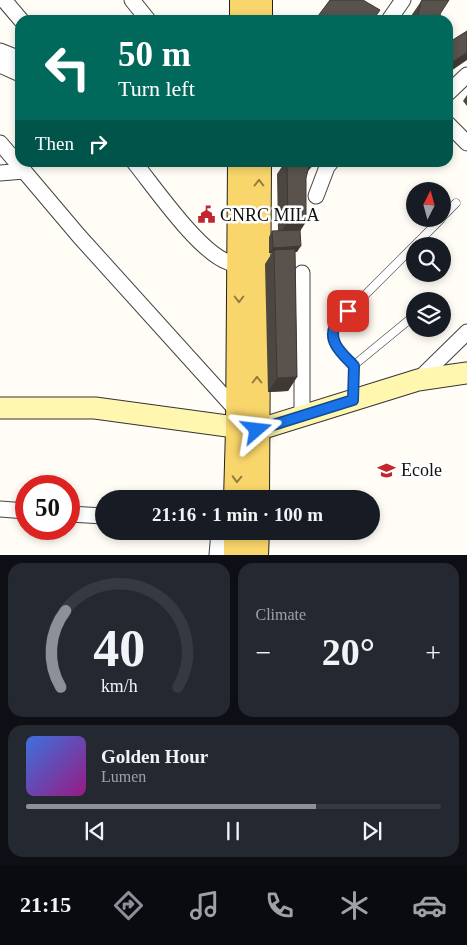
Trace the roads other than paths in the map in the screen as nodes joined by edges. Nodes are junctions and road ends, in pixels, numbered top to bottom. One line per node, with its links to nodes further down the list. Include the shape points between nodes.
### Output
1 (4, 0): 6 (street)
2 (132, 0): 7 (street)
3 (242, 0): 8 (main road)
4 (260, 0): 9 (main road)
5 (403, 0): 10 (street)
6 (17, 15)
7 (144, 15)
8 (242, 15)
9 (260, 15)
10 (392, 15)
11 (0, 51): 12 (street)
12 (15, 57)
13 (0, 65): 14 (street)
14 (15, 72)
15 (467, 75): 16 (street)
16 (453, 88)
17 (453, 129): 19 (street)
18 (0, 143): 20 (street)
19 (467, 143)
20 (15, 160)
21 (21, 167): 26 (street)
22 (138, 167): 32 (street, via 191,233 215,255)
23 (240, 167): 32 (main road)
24 (259, 167): 42 (main road, one-way to 24)
25 (327, 167): 28 (street)
26 (24, 171): 27 (street); 42 (street)
27 (0, 172)
28 (316, 196)
29 (456, 203): 30 (lane)
30 (451, 208)
31 (432, 228): 36 (lane, via 335,324 334,344)
32 (239, 265): 42 (main road, one-way to 42)
33 (302, 273): 41 (street)
34 (406, 323): 36 (lane)
35 (467, 332): 38 (street)
36 (354, 366): 39 (lane)
37 (467, 373): 38 (main road)
38 (418, 380): 39 (main road)
39 (353, 400): 41 (main road)
40 (0, 408): 42 (main road, via 95,408)
41 (302, 416): 42 (main road)
42 (245, 424): 43 (main road, one-way to 43); 44 (main road)
43 (237, 490)
44 (256, 490)
45 (0, 510): 46 (street)
46 (15, 511)
47 (80, 515): 48 (street)
48 (95, 515)
49 (218, 540): 52 (street)
50 (236, 540): 53 (main road)
51 (256, 540): 54 (main road)
52 (217, 555)
53 (236, 555)
54 (256, 555)

